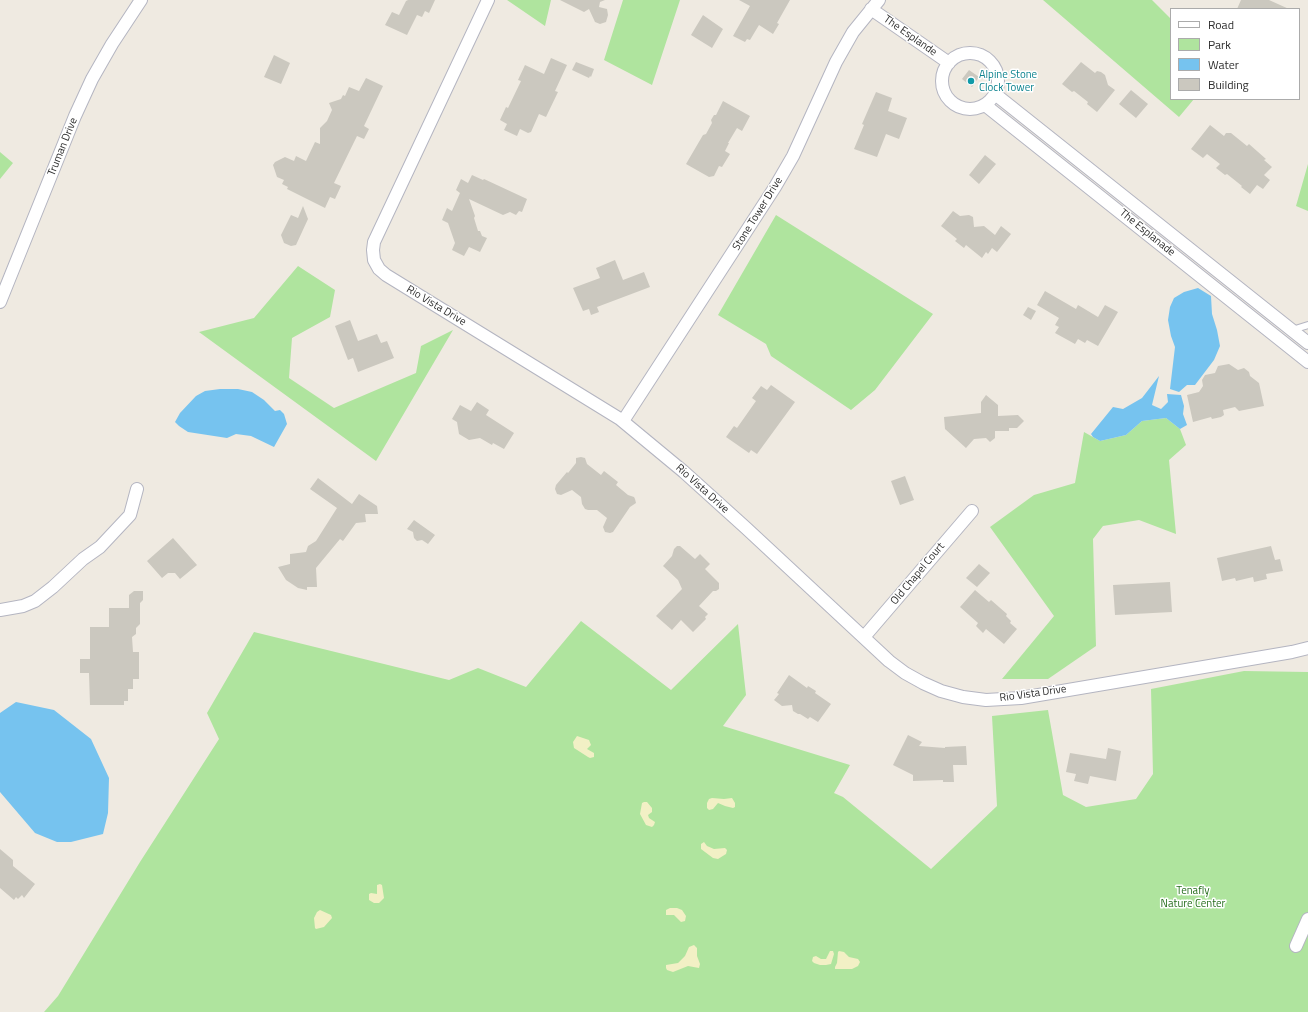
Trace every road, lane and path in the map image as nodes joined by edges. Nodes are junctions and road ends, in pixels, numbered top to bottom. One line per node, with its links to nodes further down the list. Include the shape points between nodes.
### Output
1 (141, 0): 9 (street, Truman Drive, via 92,79)
2 (488, 0): 14 (street, Rio Vista Drive, via 377,233 372,250 374,260 386,275)
3 (875, 5): 4 (street, The Esplande); 14 (street, Stone Tower Drive, via 854,32 836,62 793,156 775,188)
4 (949, 63): 5 (street, The Esplande, via 964,54 982,56 995,68 998,76); 6 (street, The Esplande, via 942,80 946,96 952,103 968,109)
5 (996, 94): 6 (street); 7 (street, The Esplanade)
6 (985, 105): 8 (street, The Esplanade)
7 (1155, 221): 8 (lane); 11 (street, The Esplanade)
8 (1145, 232): 13 (street, The Esplanade)
9 (0, 302)
10 (1308, 325): 11 (lane)
11 (1292, 330): 12 (street, The Esplanade)
12 (1308, 343)
13 (1308, 362)
14 (624, 421): 18 (street, Rio Vista Drive, via 746,528)
15 (137, 489): 17 (street, via 130,515 100,547 83,558 50,590 35,600 23,606)
16 (972, 511): 18 (street, Old Chapel Court)
17 (0, 610)
18 (864, 638): 19 (street, Rio Vista Drive, via 889,661 923,683 963,697 986,700 1021,698)
19 (1308, 648)
20 (1308, 919): 21 (street)
21 (1296, 946)

